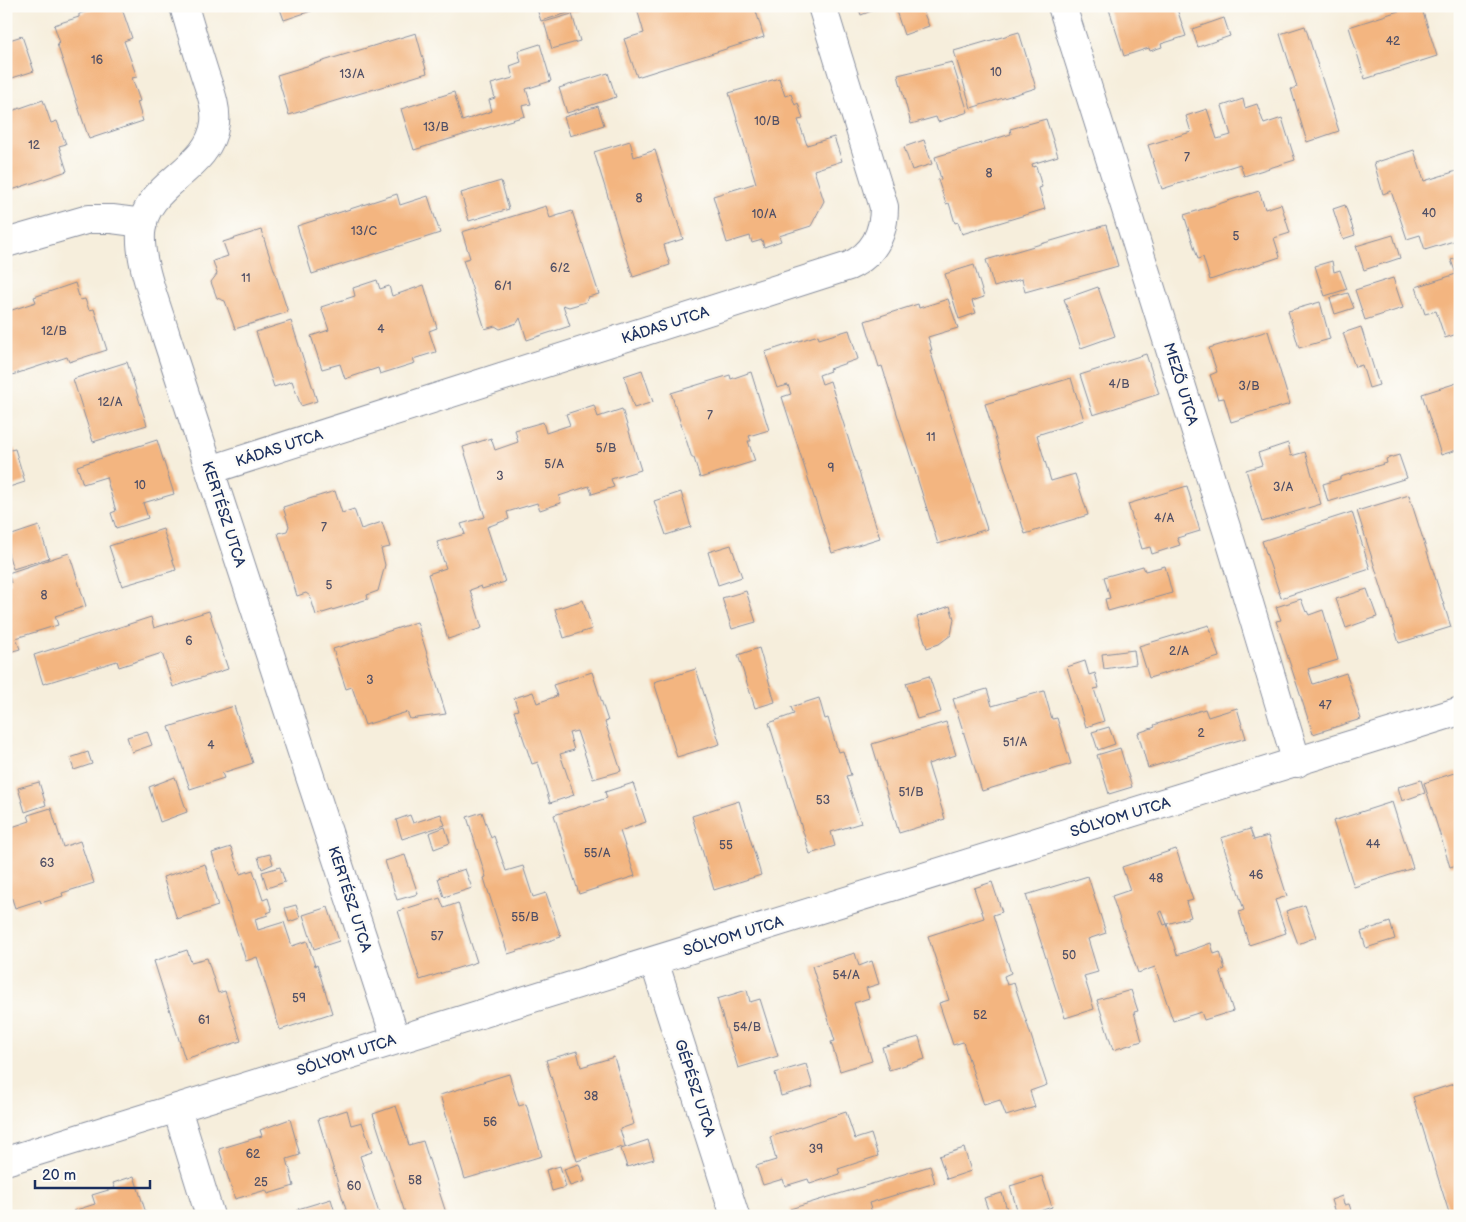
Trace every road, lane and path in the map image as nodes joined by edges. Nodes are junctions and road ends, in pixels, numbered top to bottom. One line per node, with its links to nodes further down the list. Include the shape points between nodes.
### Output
1 (184, 6): 4 (street, KERTÉSZ UTCA, via 214,105 215,122 206,149 159,193 150,204)
2 (822, 6): 6 (street, KÁDAS UTCA, via 884,207 881,233 864,258 844,268)
3 (1062, 6): 8 (street, MEZŐ UTCA, via 1231,543)
4 (143, 222): 5 (street, via 90,219); 6 (street, KERTÉSZ UTCA, via 142,250 150,283)
5 (6, 243)
6 (210, 470): 10 (street, KERTÉSZ UTCA)
7 (1460, 711): 8 (street, SÓLYOM UTCA)
8 (1296, 762): 9 (street, SÓLYOM UTCA)
9 (654, 961): 10 (street, SÓLYOM UTCA); 14 (street, GÉPÉSZ UTCA)
10 (396, 1040): 11 (street, SÓLYOM UTCA)
11 (177, 1109): 12 (street, SÓLYOM UTCA); 13 (street)
12 (6, 1161)
13 (210, 1216)
14 (735, 1216)

